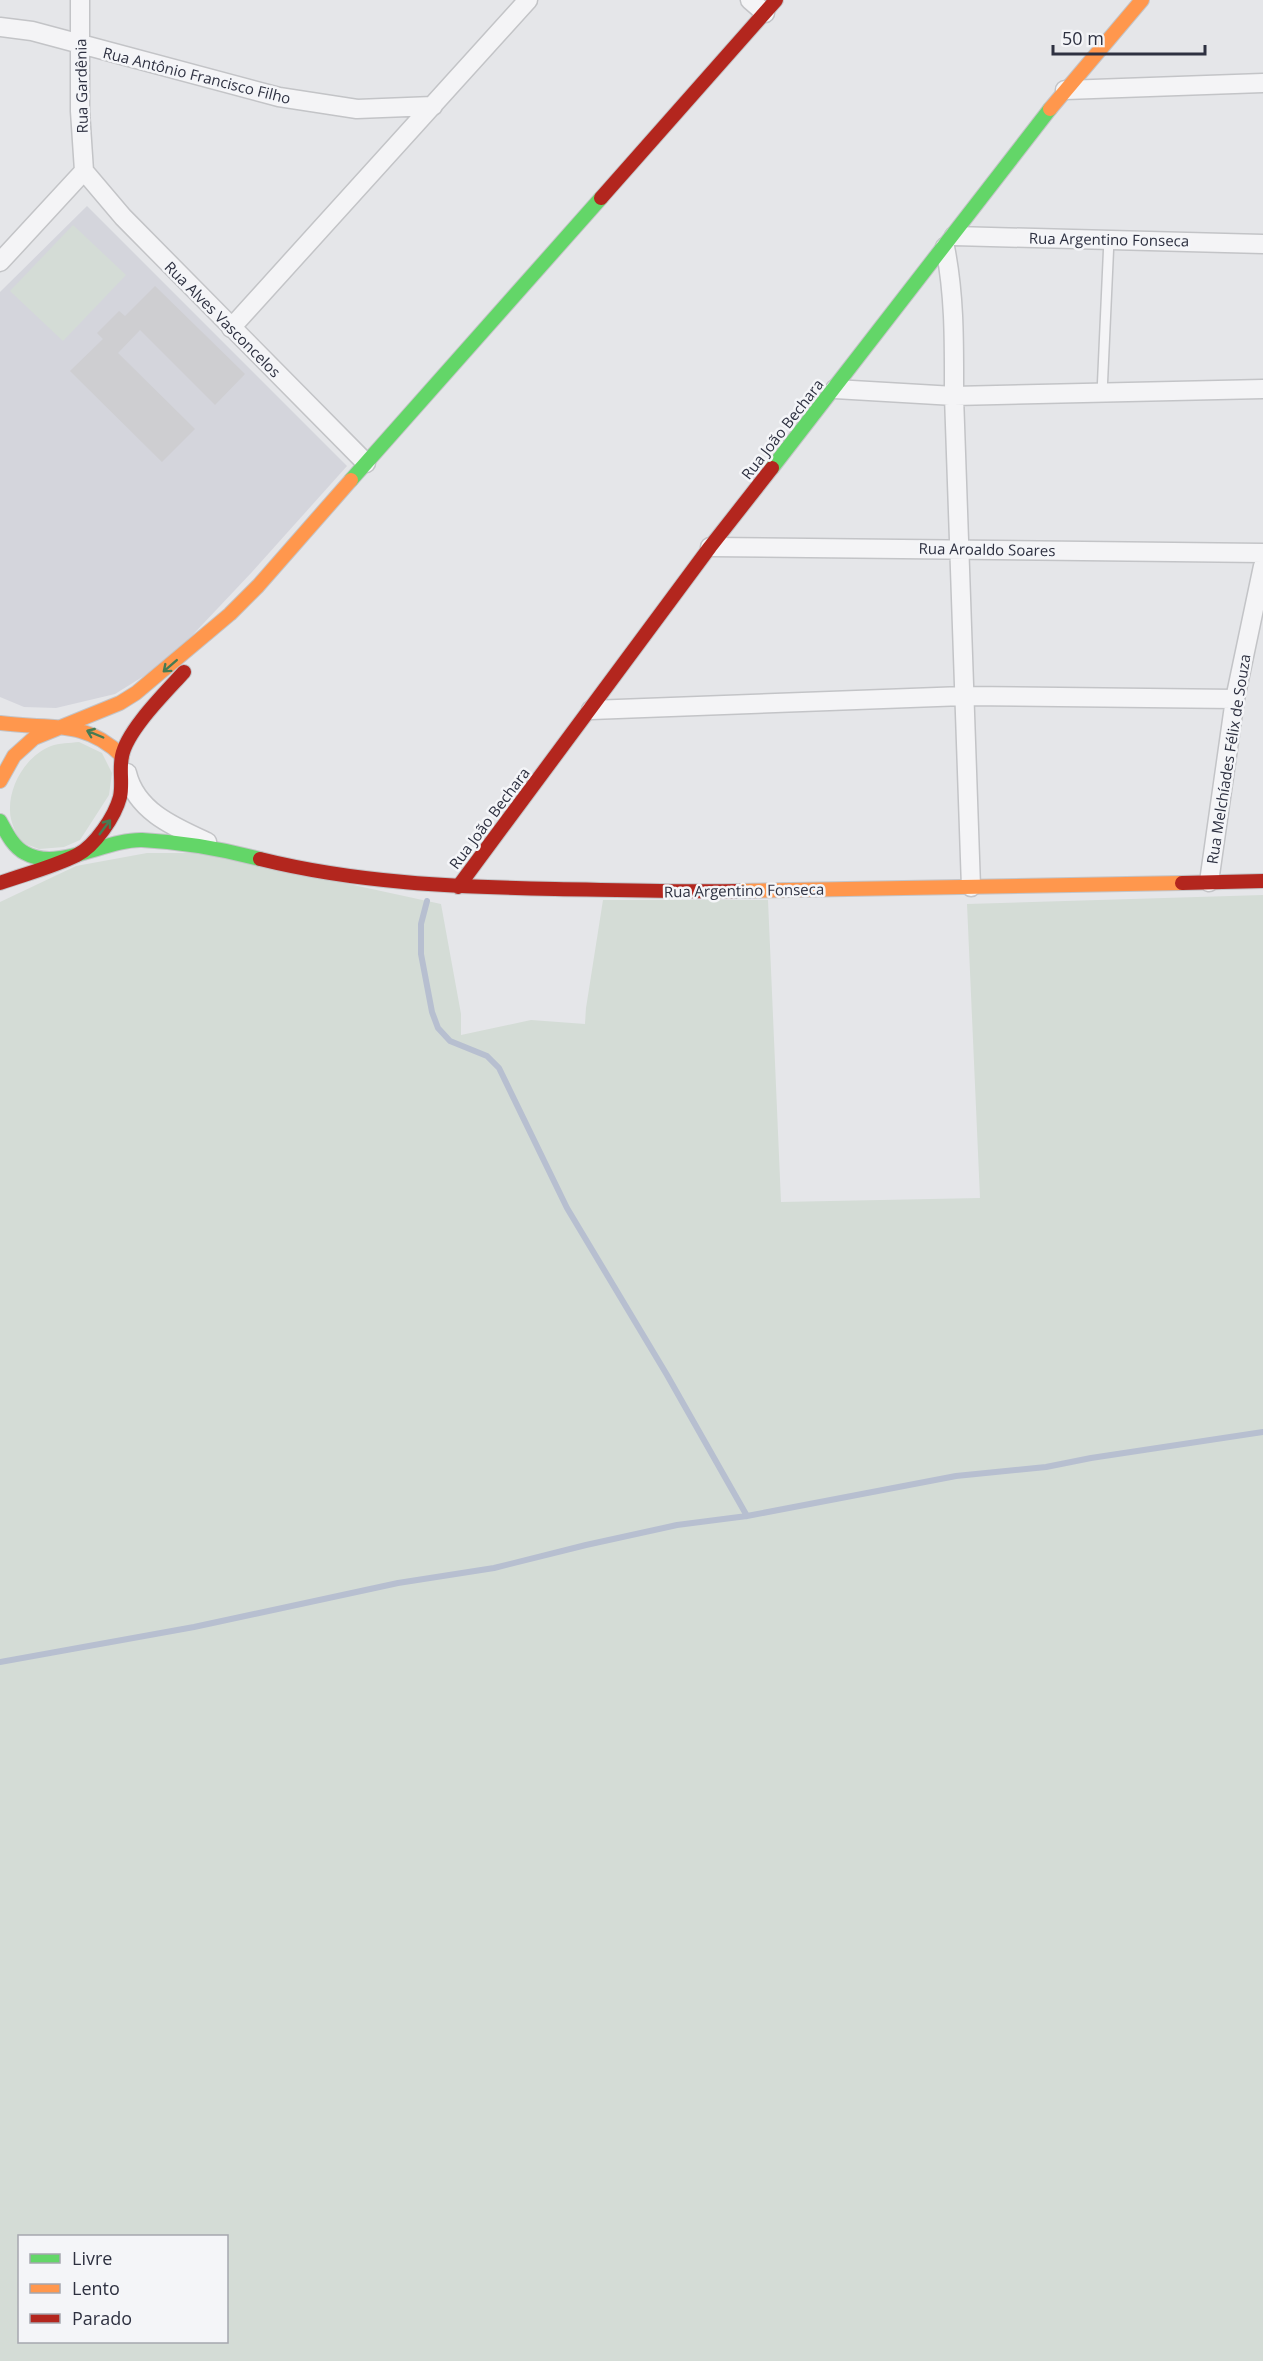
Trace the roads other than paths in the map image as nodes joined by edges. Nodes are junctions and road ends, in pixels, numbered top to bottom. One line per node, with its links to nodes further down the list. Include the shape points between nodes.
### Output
1 (80, 0): 7 (street, Rua Gardênia)
2 (528, 0): 10 (street)
3 (750, 0): 5 (street)
4 (1142, 0): 9 (street, Rua João Bechara)
5 (770, 6): 21 (street)
6 (0, 27): 7 (street, Rua Antônio Francisco Filho)
7 (79, 44): 10 (street, Rua Antônio Francisco Filho, via 288,99 357,109); 11 (street, Rua Gardênia)
8 (1263, 83): 9 (street)
9 (1065, 90): 13 (street, Rua João Bechara)
10 (433, 106): 16 (street)
11 (84, 171): 15 (street); 16 (street, Rua Alves Vasconcelos)
12 (1109, 239): 13 (street, Rua Argentino Fonseca); 14 (street, Rua Argentino Fonseca); 19 (lane)
13 (950, 241): 17 (street, Rua João Bechara); 20 (street)
14 (1263, 244)
15 (0, 262)
16 (231, 328): 21 (street, Rua Alves Vasconcelos)
17 (835, 388): 20 (street); 22 (street, Rua João Bechara)
18 (1263, 389): 19 (street)
19 (1102, 394): 20 (street)
20 (954, 396): 23 (street)
21 (366, 463): 26 (street)
22 (710, 547): 23 (street, Rua Aroaldo Soares); 29 (street, Rua João Bechara)
23 (960, 549): 24 (street, Rua Aroaldo Soares); 27 (street)
24 (1263, 553)
25 (1263, 566): 28 (street, Rua Melchíades Félix de Souza)
26 (230, 614): 31 (street, one-way to 31, via 136,693); 32 (street, via 196,660 142,720)
27 (964, 696): 28 (street); 29 (street); 41 (street)
28 (1235, 699): 38 (street, Rua Melchíades Félix de Souza)
29 (591, 710): 40 (street, Rua João Bechara)
30 (0, 723): 31 (street)
31 (60, 727): 32 (street, one-way to 31, via 95,733); 33 (street, via 24,744)
32 (122, 756): 35 (street, via 135,793 147,807 177,829); 36 (street, one-way to 32, via 114,814 122,787)
33 (0, 781)
34 (0, 821): 36 (street, via 10,839 33,858)
35 (228, 851): 36 (street, Rua Argentino Fonseca, via 140,840); 40 (street, Rua Argentino Fonseca, via 348,877)
36 (79, 854): 39 (street)
37 (1263, 881): 38 (street, Rua Argentino Fonseca)
38 (1209, 882): 41 (street, Rua Argentino Fonseca)
39 (0, 883)
40 (458, 887): 41 (street, Rua Argentino Fonseca, via 692,892)
41 (971, 887)

